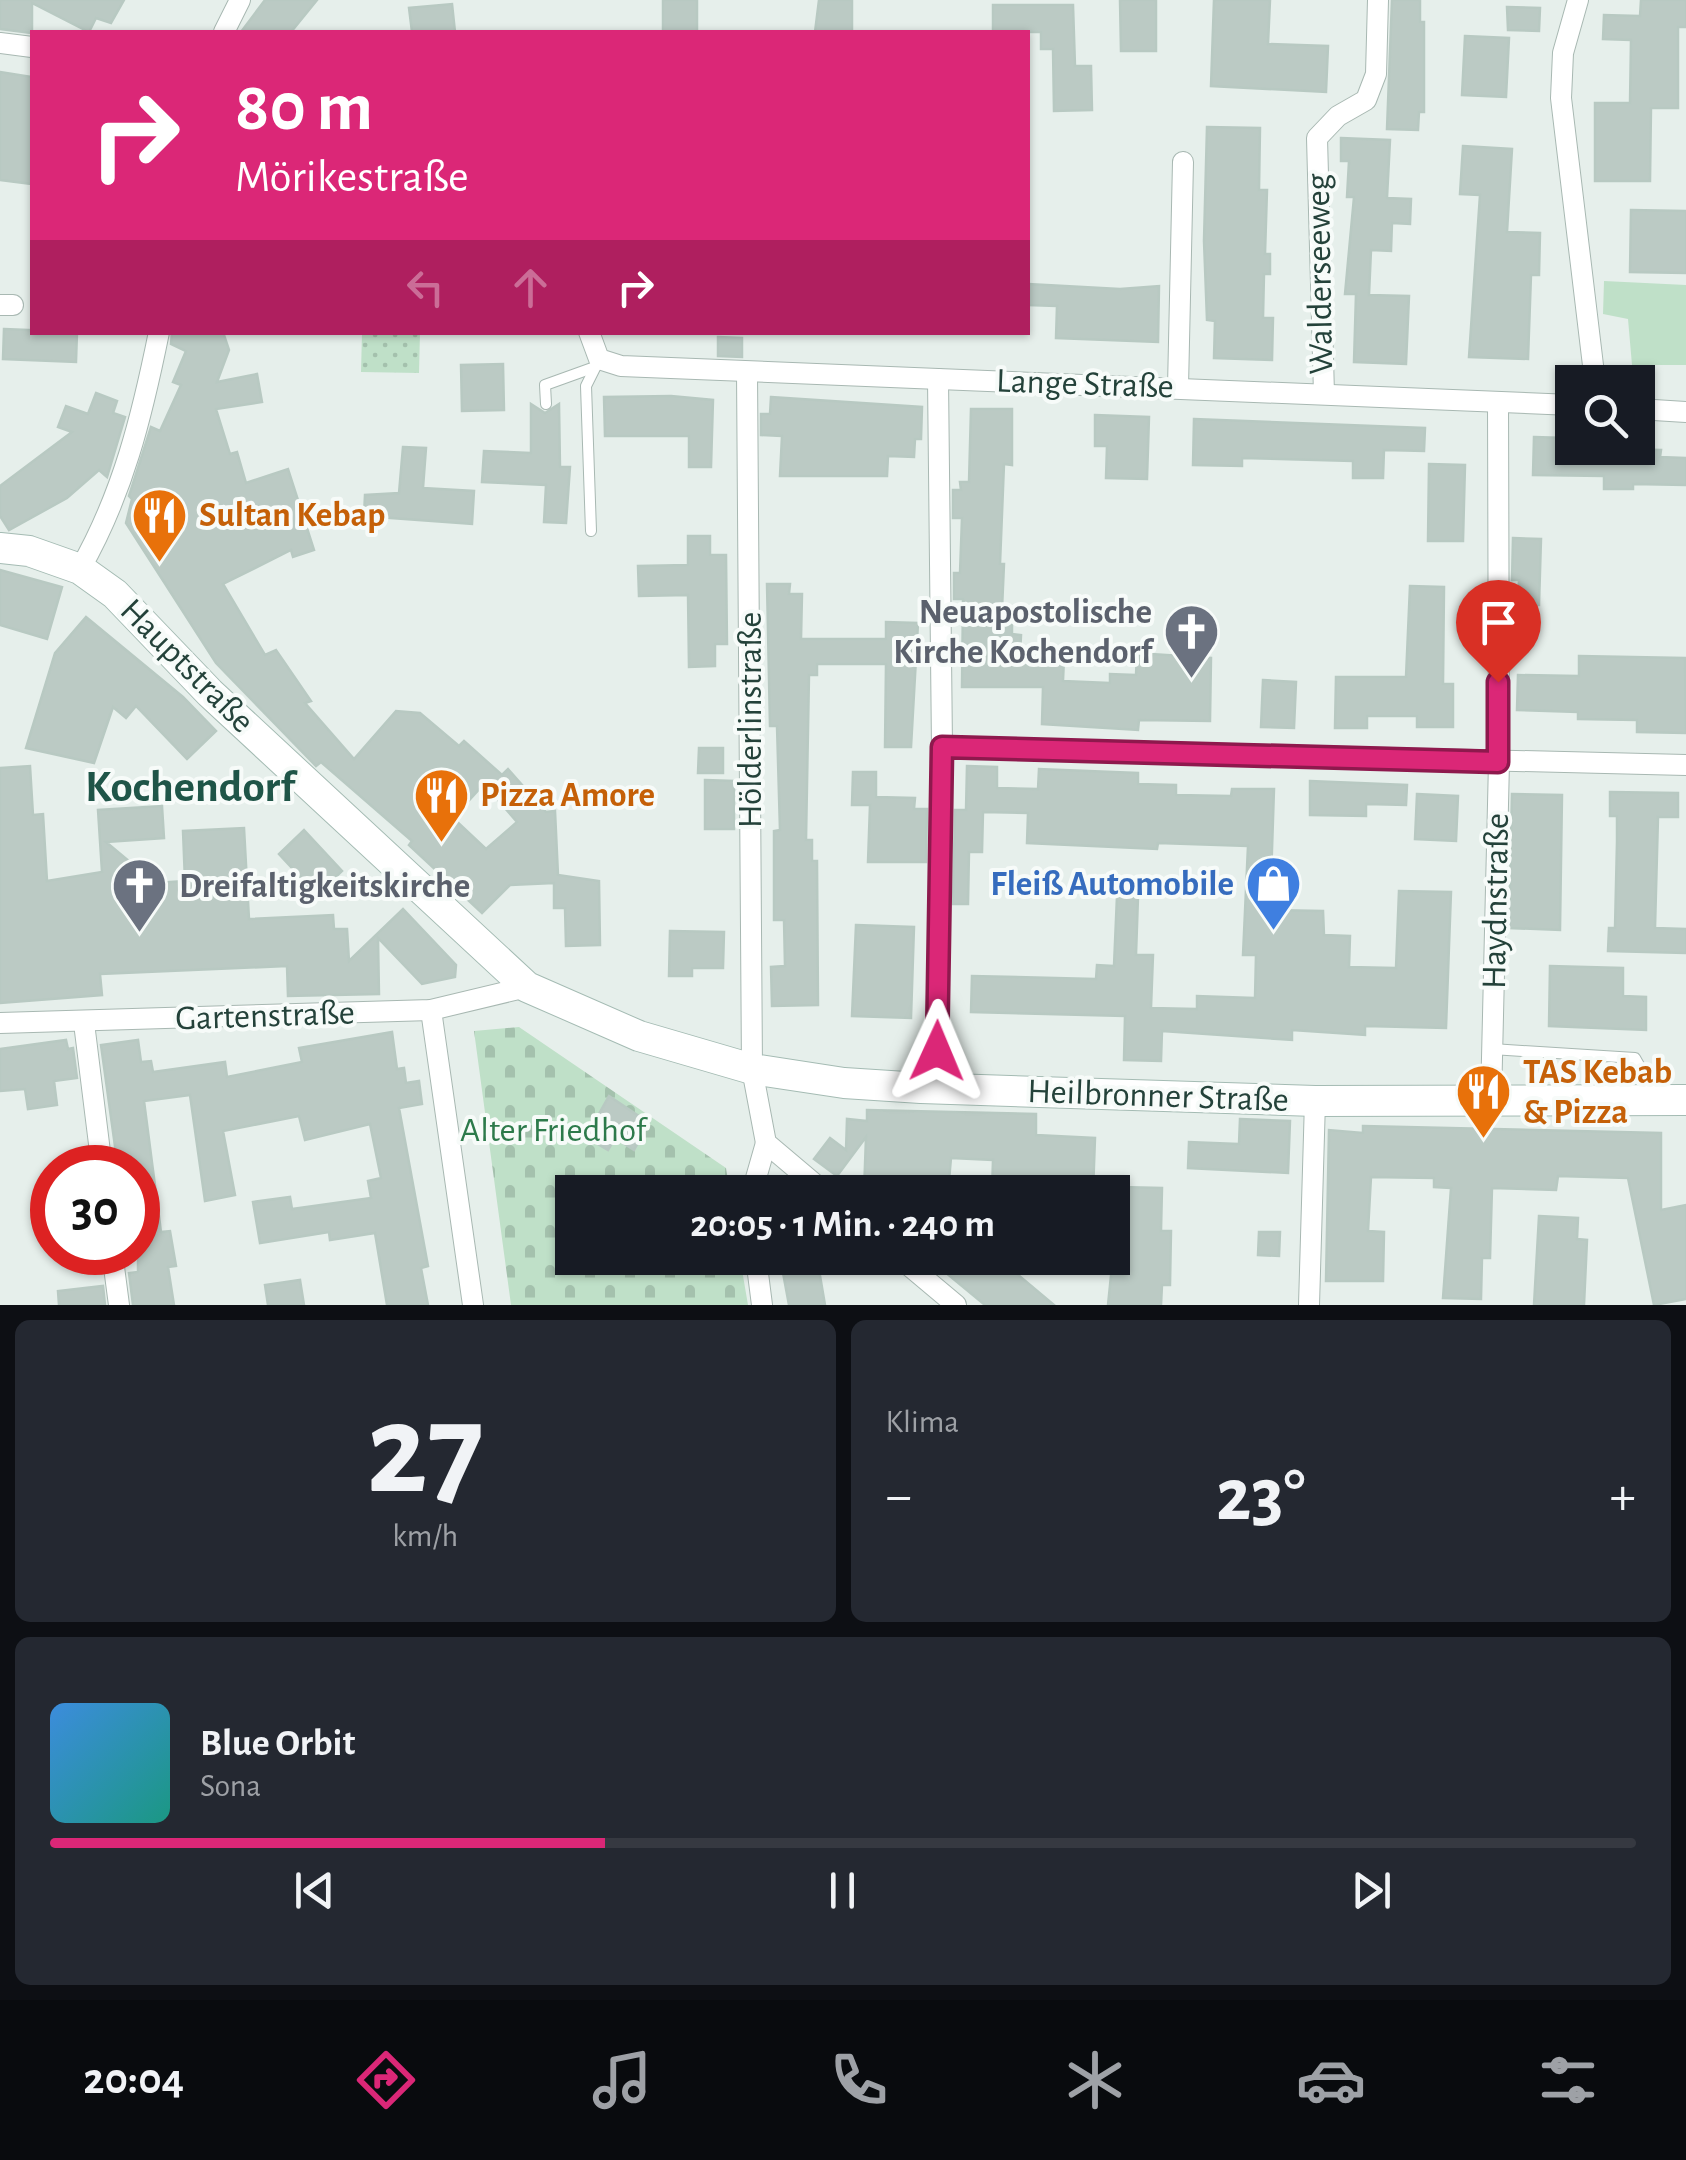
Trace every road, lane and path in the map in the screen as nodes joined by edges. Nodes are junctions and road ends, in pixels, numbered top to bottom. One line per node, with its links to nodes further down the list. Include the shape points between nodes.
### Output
1 (240, 0): 4 (street)
2 (1378, 0): 15 (street, Walderseeweg, via 1376,74 1366,100 1317,138)
3 (1578, 0): 11 (street, via 1563,53 1561,98)
4 (225, 30)
5 (0, 43): 6 (street)
6 (30, 48)
7 (1183, 162): 14 (street)
8 (159, 335): 23 (street, via 109,520)
9 (590, 335): 10 (street)
10 (597, 363): 12 (street, Lange Straße); 17 (lane, via 545,385); 21 (lane, via 586,386)
11 (1594, 365)
12 (747, 372): 13 (street, Lange Straße); 32 (street, Hölderlinstraße)
13 (938, 379): 14 (street, Lange Straße); 24 (street)
14 (1178, 387): 15 (street, Lange Straße)
15 (1324, 394): 16 (street, Lange Straße)
16 (1498, 402): 18 (street, Lange Straße); 25 (street, Haydnstraße)
17 (546, 404)
18 (1555, 405)
19 (1655, 410): 20 (street)
20 (1686, 412)
21 (591, 531)
22 (0, 548): 23 (main road, Hauptstraße)
23 (80, 569): 27 (main road, Hauptstraße, via 115,594 210,693)
24 (942, 747): 25 (street); 33 (street)
25 (1498, 762): 26 (street); 31 (street, Haydnstraße)
26 (1686, 765)
27 (527, 987): 28 (street, Gartenstraße); 32 (main road, Heilbronner Straße, via 638,1036)
28 (431, 1010): 30 (street, Gartenstraße); 45 (street)
29 (0, 1022): 30 (street, Gartenstraße)
30 (84, 1023): 38 (street)
31 (1492, 1049): 34 (street, Haydnstraße); 35 (lane, via 1635,1058)
32 (752, 1068): 33 (main road, Heilbronner Straße); 37 (street, Hölderlinstraße)
33 (936, 1089): 36 (main road, Heilbronner Straße)
34 (1491, 1100): 35 (main road, Heilbronner Straße); 36 (main road, Heilbronner Straße)
35 (1672, 1100)
36 (1315, 1101): 48 (street)
37 (766, 1143): 39 (street); 40 (street)
38 (99, 1145)
39 (757, 1175)
40 (804, 1175)
41 (115, 1275): 44 (street)
42 (758, 1275): 46 (street)
43 (920, 1275): 47 (street)
44 (119, 1305)
45 (473, 1305)
46 (762, 1305)
47 (956, 1305)
48 (1309, 1305)

